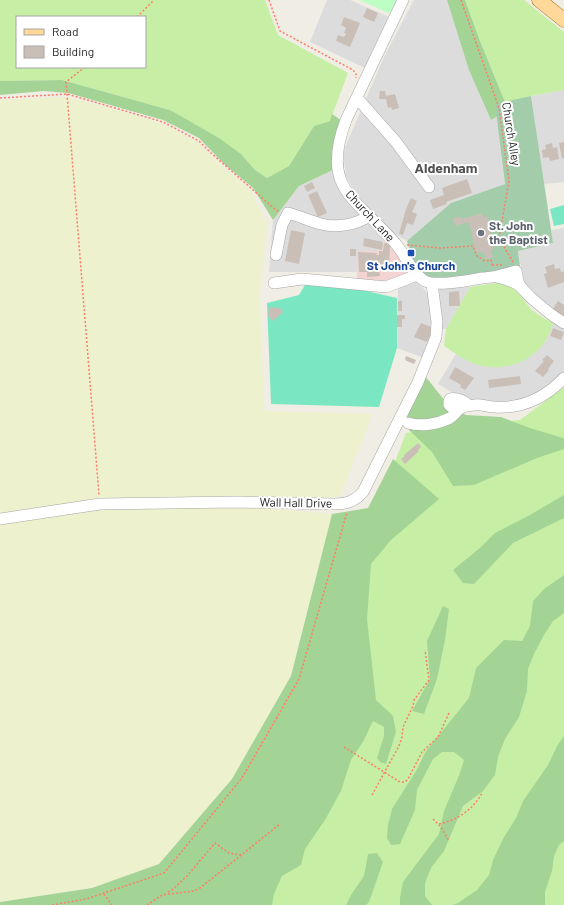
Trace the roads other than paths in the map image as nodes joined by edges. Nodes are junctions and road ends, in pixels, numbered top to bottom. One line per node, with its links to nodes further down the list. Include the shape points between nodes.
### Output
1 (403, 0): 4 (street, Church Lane)
2 (539, 0): 3 (main road)
3 (564, 20)
4 (357, 98): 5 (street, via 396,142); 6 (street, Church Lane, via 340,135 336,160 345,190)
5 (429, 187)
6 (369, 216): 7 (street, via 360,222 330,225 288,213 282,225); 8 (street, Church Lane, via 400,248)
7 (276, 256)
8 (417, 275): 10 (street, via 386,287 302,278); 11 (street, Church Lane)
9 (495, 276): 11 (street); 12 (street); 12 (street, via 516,271)
10 (274, 284)
11 (432, 284): 16 (street, Wall Hall Drive, via 436,338 418,382 363,492 356,499 334,504 100,504)
12 (519, 285): 13 (street, via 533,300)
13 (564, 323)
14 (564, 378): 15 (street, via 556,387 536,400 520,405 495,407 477,404 428,425 416,426)
15 (408, 423)
16 (0, 519)

